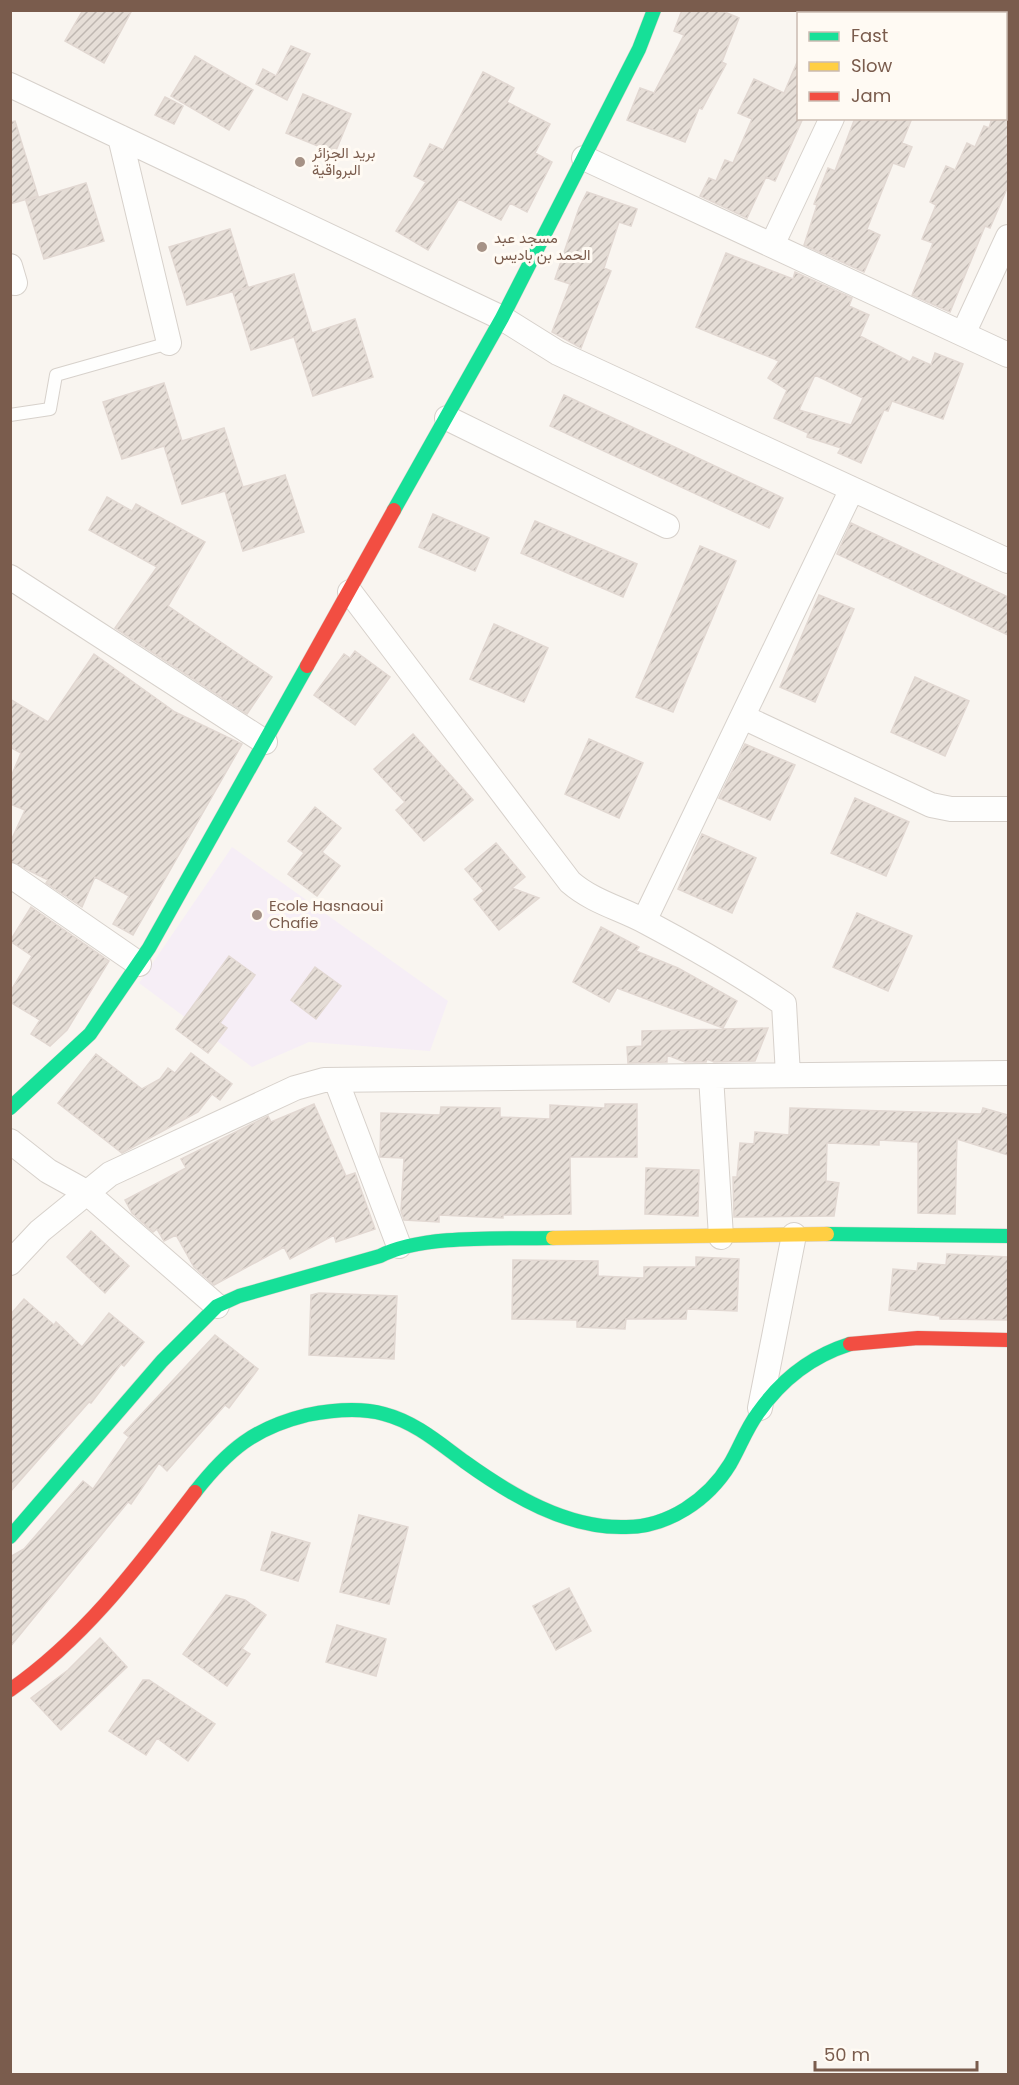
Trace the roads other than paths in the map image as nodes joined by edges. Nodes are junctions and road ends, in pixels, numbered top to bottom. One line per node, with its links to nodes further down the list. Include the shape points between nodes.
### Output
1 (654, 10): 5 (street, via 639,49)
2 (10, 85): 4 (street)
3 (831, 120): 7 (street)
4 (120, 137): 8 (street); 10 (street)
5 (584, 158): 7 (street); 8 (street)
6 (1008, 237): 9 (street)
7 (772, 245): 9 (street)
8 (502, 318): 13 (street); 14 (street, via 558,353)
9 (963, 334): 11 (street)
10 (169, 343): 12 (lane, via 56,375 50,409)
11 (1008, 355)
12 (10, 415)
13 (447, 418): 15 (street); 18 (street)
14 (852, 489): 16 (street); 19 (street)
15 (667, 526)
16 (1008, 561)
17 (10, 577): 20 (street)
18 (350, 592): 20 (street); 23 (street, via 570,882 586,896)
19 (742, 717): 21 (street, via 931,805); 23 (street)
20 (265, 742): 24 (street)
21 (1008, 809)
22 (10, 875): 24 (street)
23 (644, 921): 26 (street, via 784,1004)
24 (139, 964): 29 (street, via 90,1034)
25 (1008, 1073): 26 (street)
26 (788, 1075): 27 (street)
27 (711, 1076): 28 (street); 34 (street)
28 (336, 1080): 31 (street, via 295,1088 110,1174); 35 (street)
29 (10, 1107)
30 (10, 1141): 31 (street, via 48,1171)
31 (86, 1192): 36 (street); 37 (street)
32 (794, 1235): 33 (street); 34 (street); 39 (street)
33 (1008, 1236)
34 (721, 1237): 35 (street, via 481,1239)
35 (399, 1246): 37 (street, via 380,1256)
36 (10, 1263)
37 (217, 1305): 40 (street, via 162,1361)
38 (1008, 1340): 39 (street, via 889,1338 833,1349 800,1369)
39 (760, 1408): 41 (street, via 726,1471 693,1506 651,1524 614,1528 575,1521 526,1500 472,1468 415,1426 379,1413 336,1411 283,1421 247,1438 207,1477 125,1584 80,1635)
40 (10, 1537)
41 (10, 1690)

